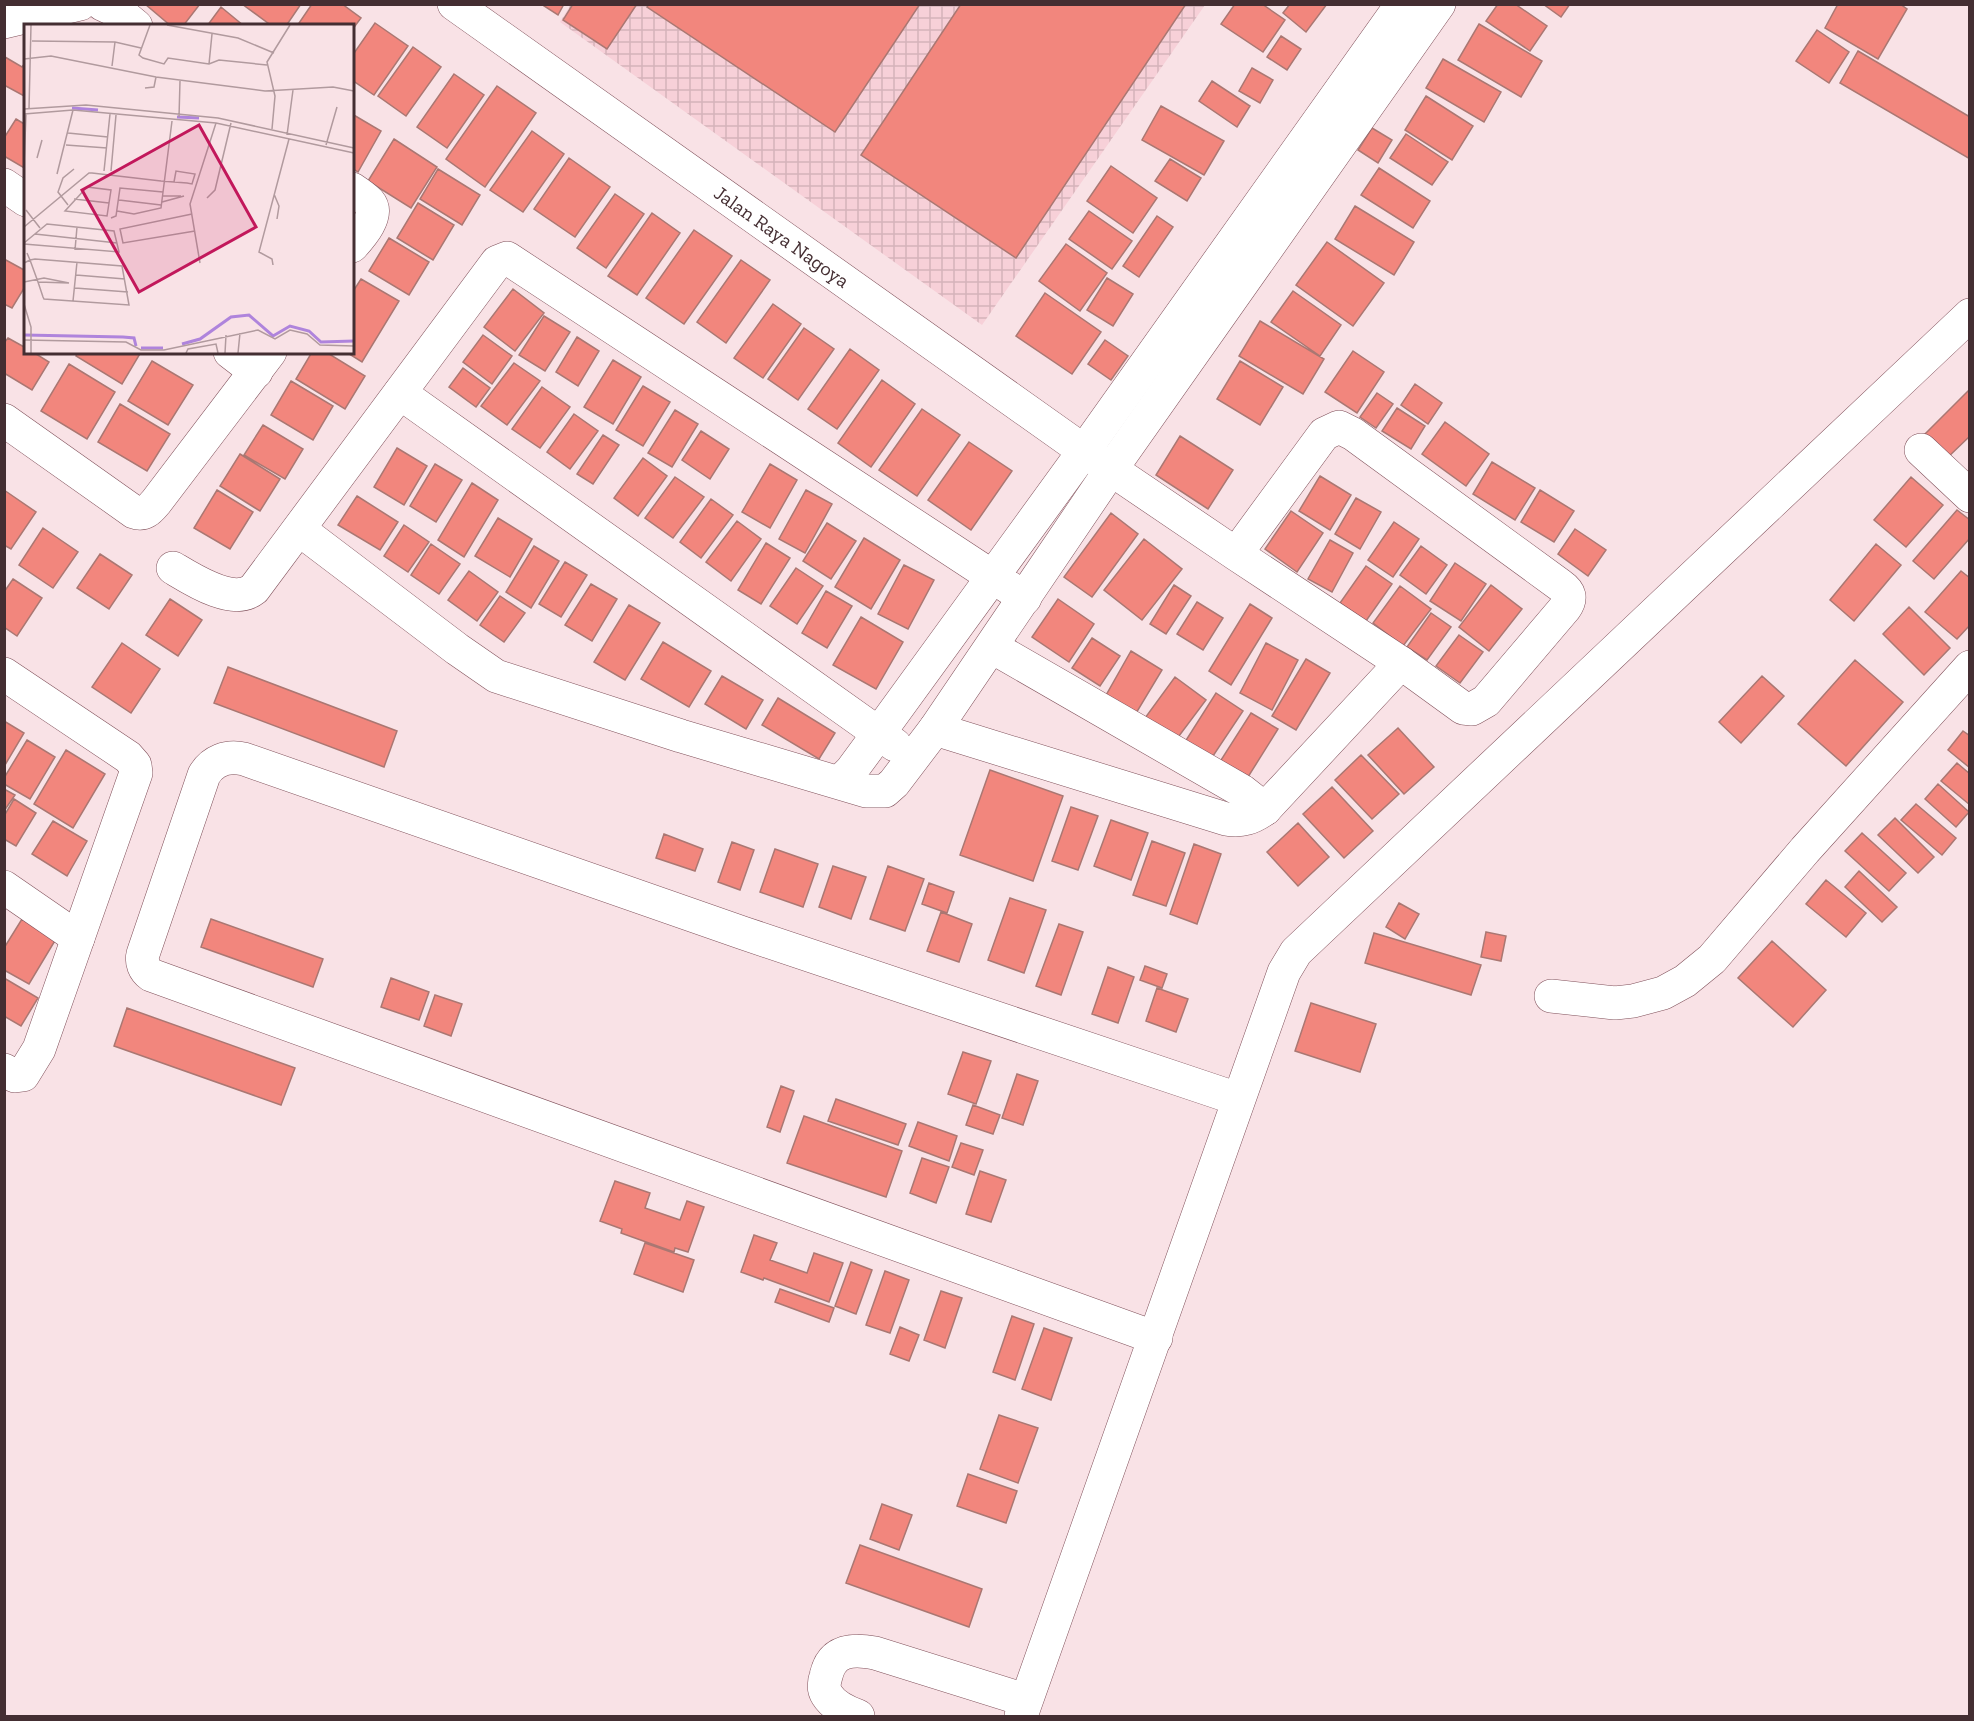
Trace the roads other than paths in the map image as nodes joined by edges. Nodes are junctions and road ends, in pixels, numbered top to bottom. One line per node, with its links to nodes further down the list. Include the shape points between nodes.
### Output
1 (80, 4): 6 (street)
2 (102, 4): 7 (street)
3 (454, 4): 18 (street, Jalan Raya Nagoya)
4 (1402, 4): 18 (street)
5 (1439, 4): 19 (street)
6 (4, 22)
7 (134, 24)
8 (4, 184): 10 (street)
9 (354, 191): 11 (street, via 372,209 368,224)
10 (24, 199)
11 (354, 243)
12 (1970, 315): 39 (street, via 1296,952 1284,972)
13 (237, 354): 14 (street)
14 (263, 362): 16 (street, via 143,514 134,512)
15 (400, 393): 21 (street); 24 (street, via 498,262 507,258); 31 (street)
16 (4, 420)
17 (1920, 450): 20 (street)
18 (1084, 451): 19 (street, Jalan Raya Nagoya); 24 (street)
19 (1112, 468): 22 (street, Jalan Raya Nagoya); 25 (street)
20 (1970, 496)
21 (300, 530): 23 (street, via 252,592 243,596 219,591); 33 (street, via 496,676)
22 (1236, 554): 27 (street, Jalan Raya Nagoya); 27 (street, Jalan Raya Nagoya, via 1324,434 1339,427 1551,578 1570,596 1565,608 1478,707 1459,705)
23 (173, 568)
24 (993, 577): 25 (street); 31 (street)
25 (1025, 598): 26 (street)
26 (992, 647): 30 (street); 34 (street, via 1242,791)
27 (1401, 663): 34 (street)
28 (1970, 667): 37 (street, via 1712,959 1685,981 1663,993 1633,1001 1615,1003)
29 (4, 674): 36 (street, via 135,765 136,772)
30 (935, 729): 32 (street); 34 (street, via 1226,819 1245,820)
31 (879, 733): 32 (street); 33 (street)
32 (913, 757): 33 (street, via 885,791 866,791)
33 (840, 782)
34 (1265, 809)
35 (4, 887): 36 (street)
36 (78, 938): 38 (street, via 35,1057 21,1076)
37 (1551, 996)
38 (4, 1070)
39 (1238, 1099): 40 (street); 40 (street, via 743,933 244,759 228,757 204,775 143,954 145,970 153,976)
40 (1156, 1338): 41 (street)
41 (1023, 1708): 42 (street, via 875,1653 847,1651 832,1662 825,1678 825,1691 840,1707)
42 (858, 1716)

